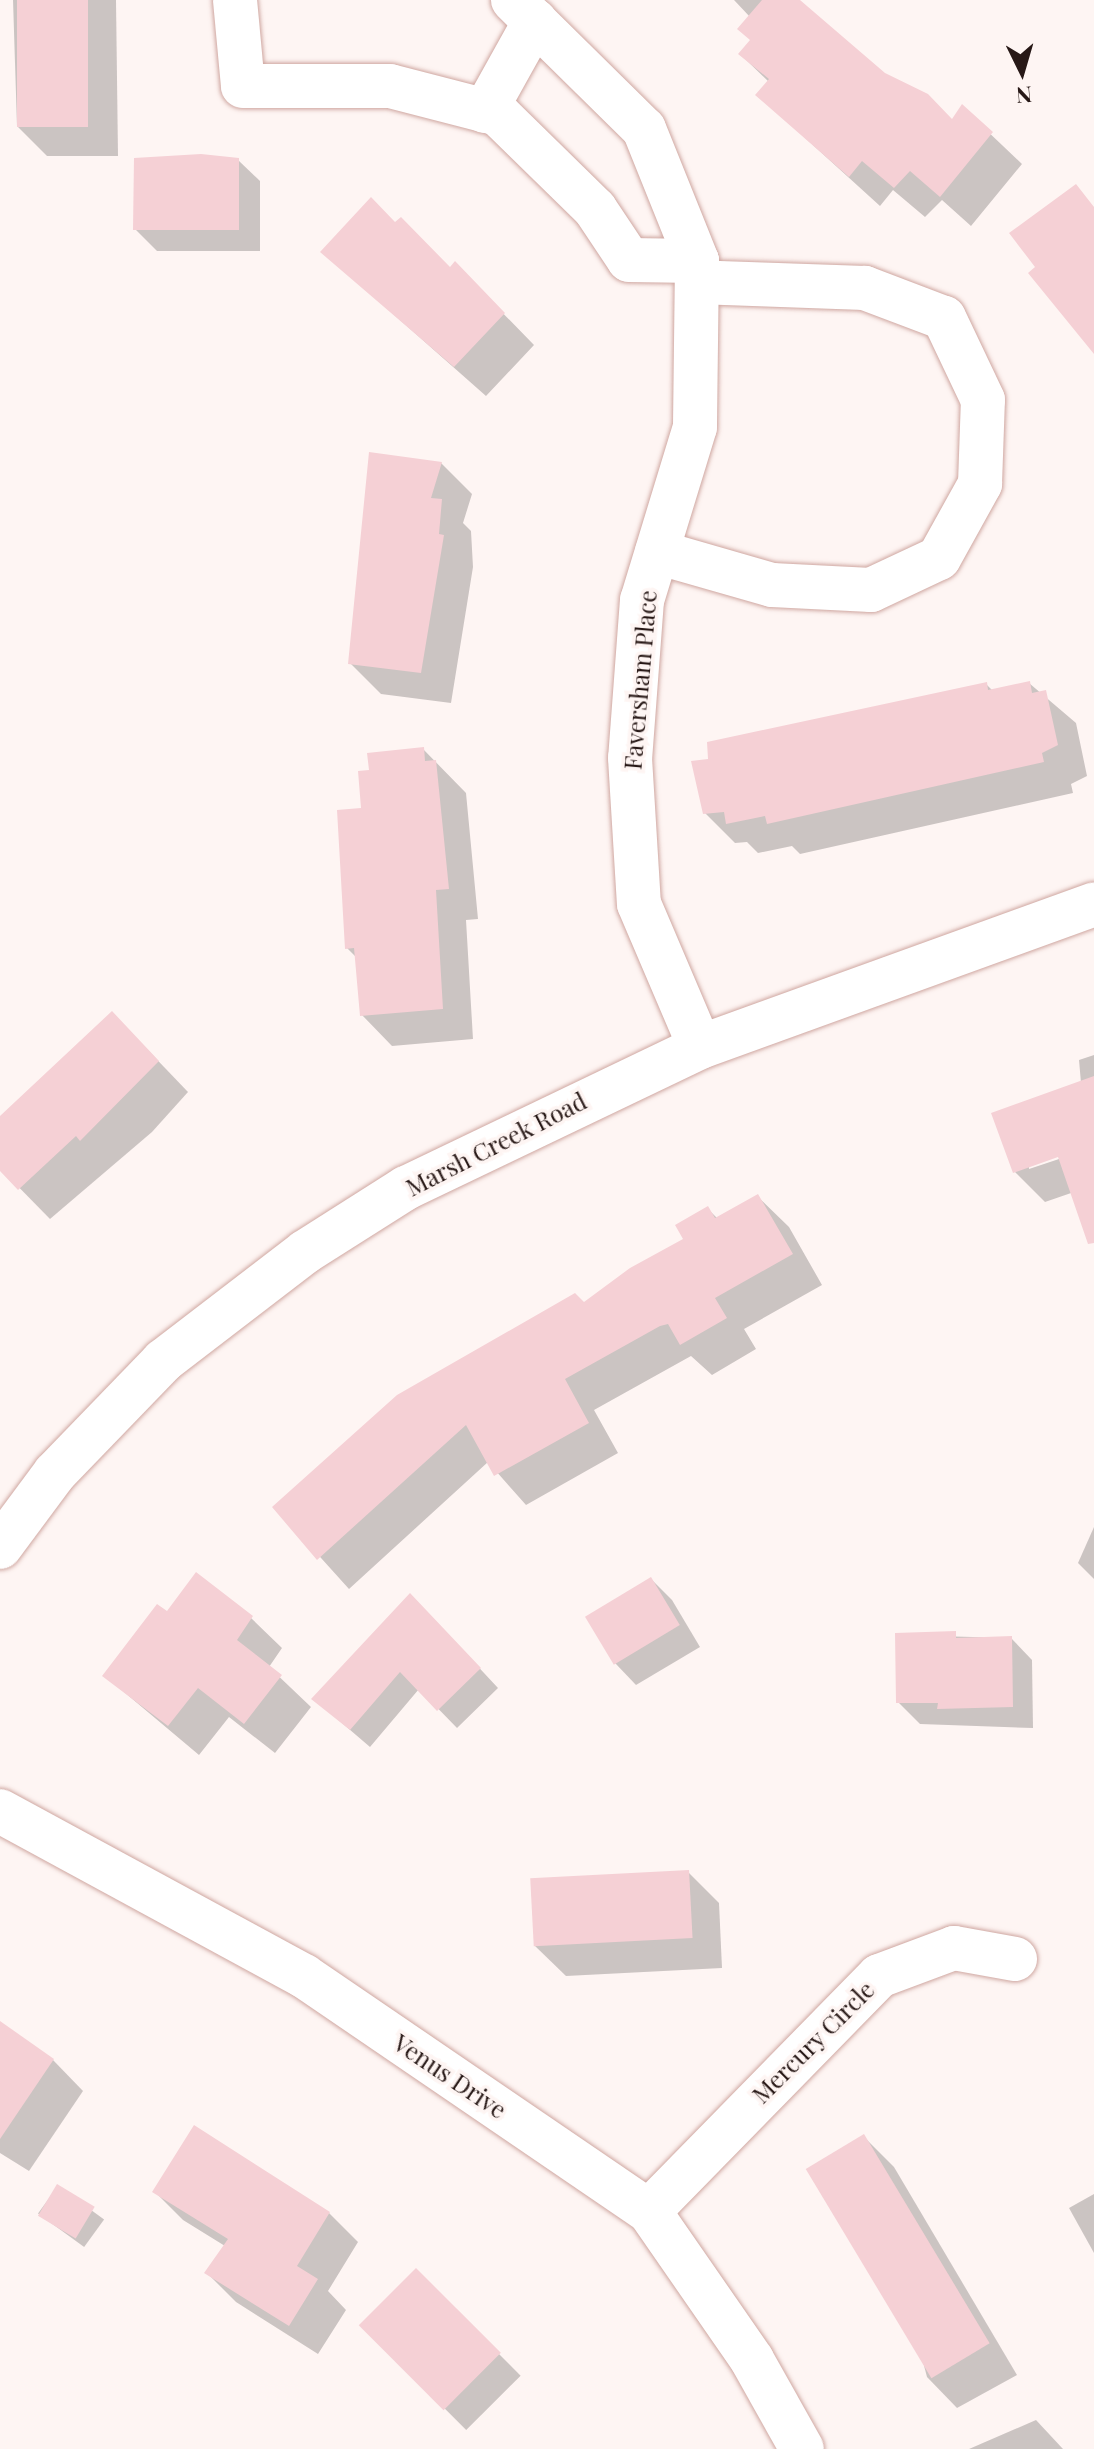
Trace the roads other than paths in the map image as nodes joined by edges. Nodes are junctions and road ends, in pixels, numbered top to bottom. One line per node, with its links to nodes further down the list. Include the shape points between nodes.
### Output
1 (235, 0): 3 (street, via 243,86 390,86)
2 (524, 10): 3 (street); 4 (street, Faversham Place, via 644,129)
3 (485, 111): 4 (street, via 498,114 595,209 629,260)
4 (697, 271): 5 (street, Faversham Place, via 695,427); 5 (street, via 865,288 944,318 983,400 980,484 939,558 871,590 772,585)
5 (657, 552): 7 (street, Faversham Place, via 642,600 630,758 639,904)
6 (1094, 904): 7 (street, Marsh Creek Road)
7 (700, 1047): 8 (street, Marsh Creek Road, via 497,1140 406,1188 305,1252 163,1361 55,1473)
8 (0, 1547)
9 (0, 1811): 11 (street, Venus Drive, via 304,1976)
10 (1015, 1959): 11 (street, Mercury Circle, via 954,1948 879,1976)
11 (649, 2211): 12 (street, Venus Drive, via 752,2360)
12 (802, 2449)

